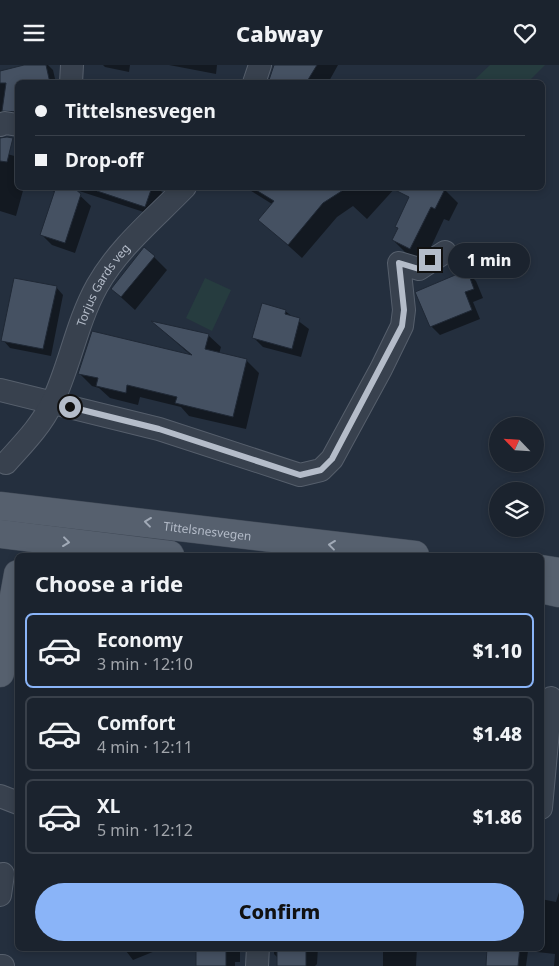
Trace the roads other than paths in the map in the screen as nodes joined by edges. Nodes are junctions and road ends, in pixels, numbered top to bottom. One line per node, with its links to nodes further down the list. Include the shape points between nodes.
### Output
1 (72, 65): 3 (street)
2 (260, 65): 4 (street)
3 (71, 80)
4 (255, 80)
5 (0, 125): 6 (street)
6 (15, 125)
7 (182, 190): 10 (street, Torjus Gards veg, via 123,249 98,285)
8 (445, 252): 10 (street, via 419,269 399,263 404,318 396,342 332,459 321,470 300,475 159,429)
9 (0, 390): 10 (street)
10 (52, 403): 11 (street, Torjus Gards veg, via 36,430)
11 (6, 463)
12 (10, 507): 13 (main road); 15 (main road, Tittelsnesvegen, one-way to 12)
13 (11, 540): 14 (main road, one-way to 14)
14 (149, 553)
15 (398, 553)
16 (544, 569): 17 (main road)
17 (559, 571)
18 (544, 590): 20 (main road)
19 (15, 591): 21 (main road)
20 (559, 593)
21 (0, 673)
22 (550, 698): 23 (street)
23 (544, 771)
24 (0, 796): 25 (street)
25 (15, 802)
26 (258, 951): 27 (street)
27 (257, 966)

